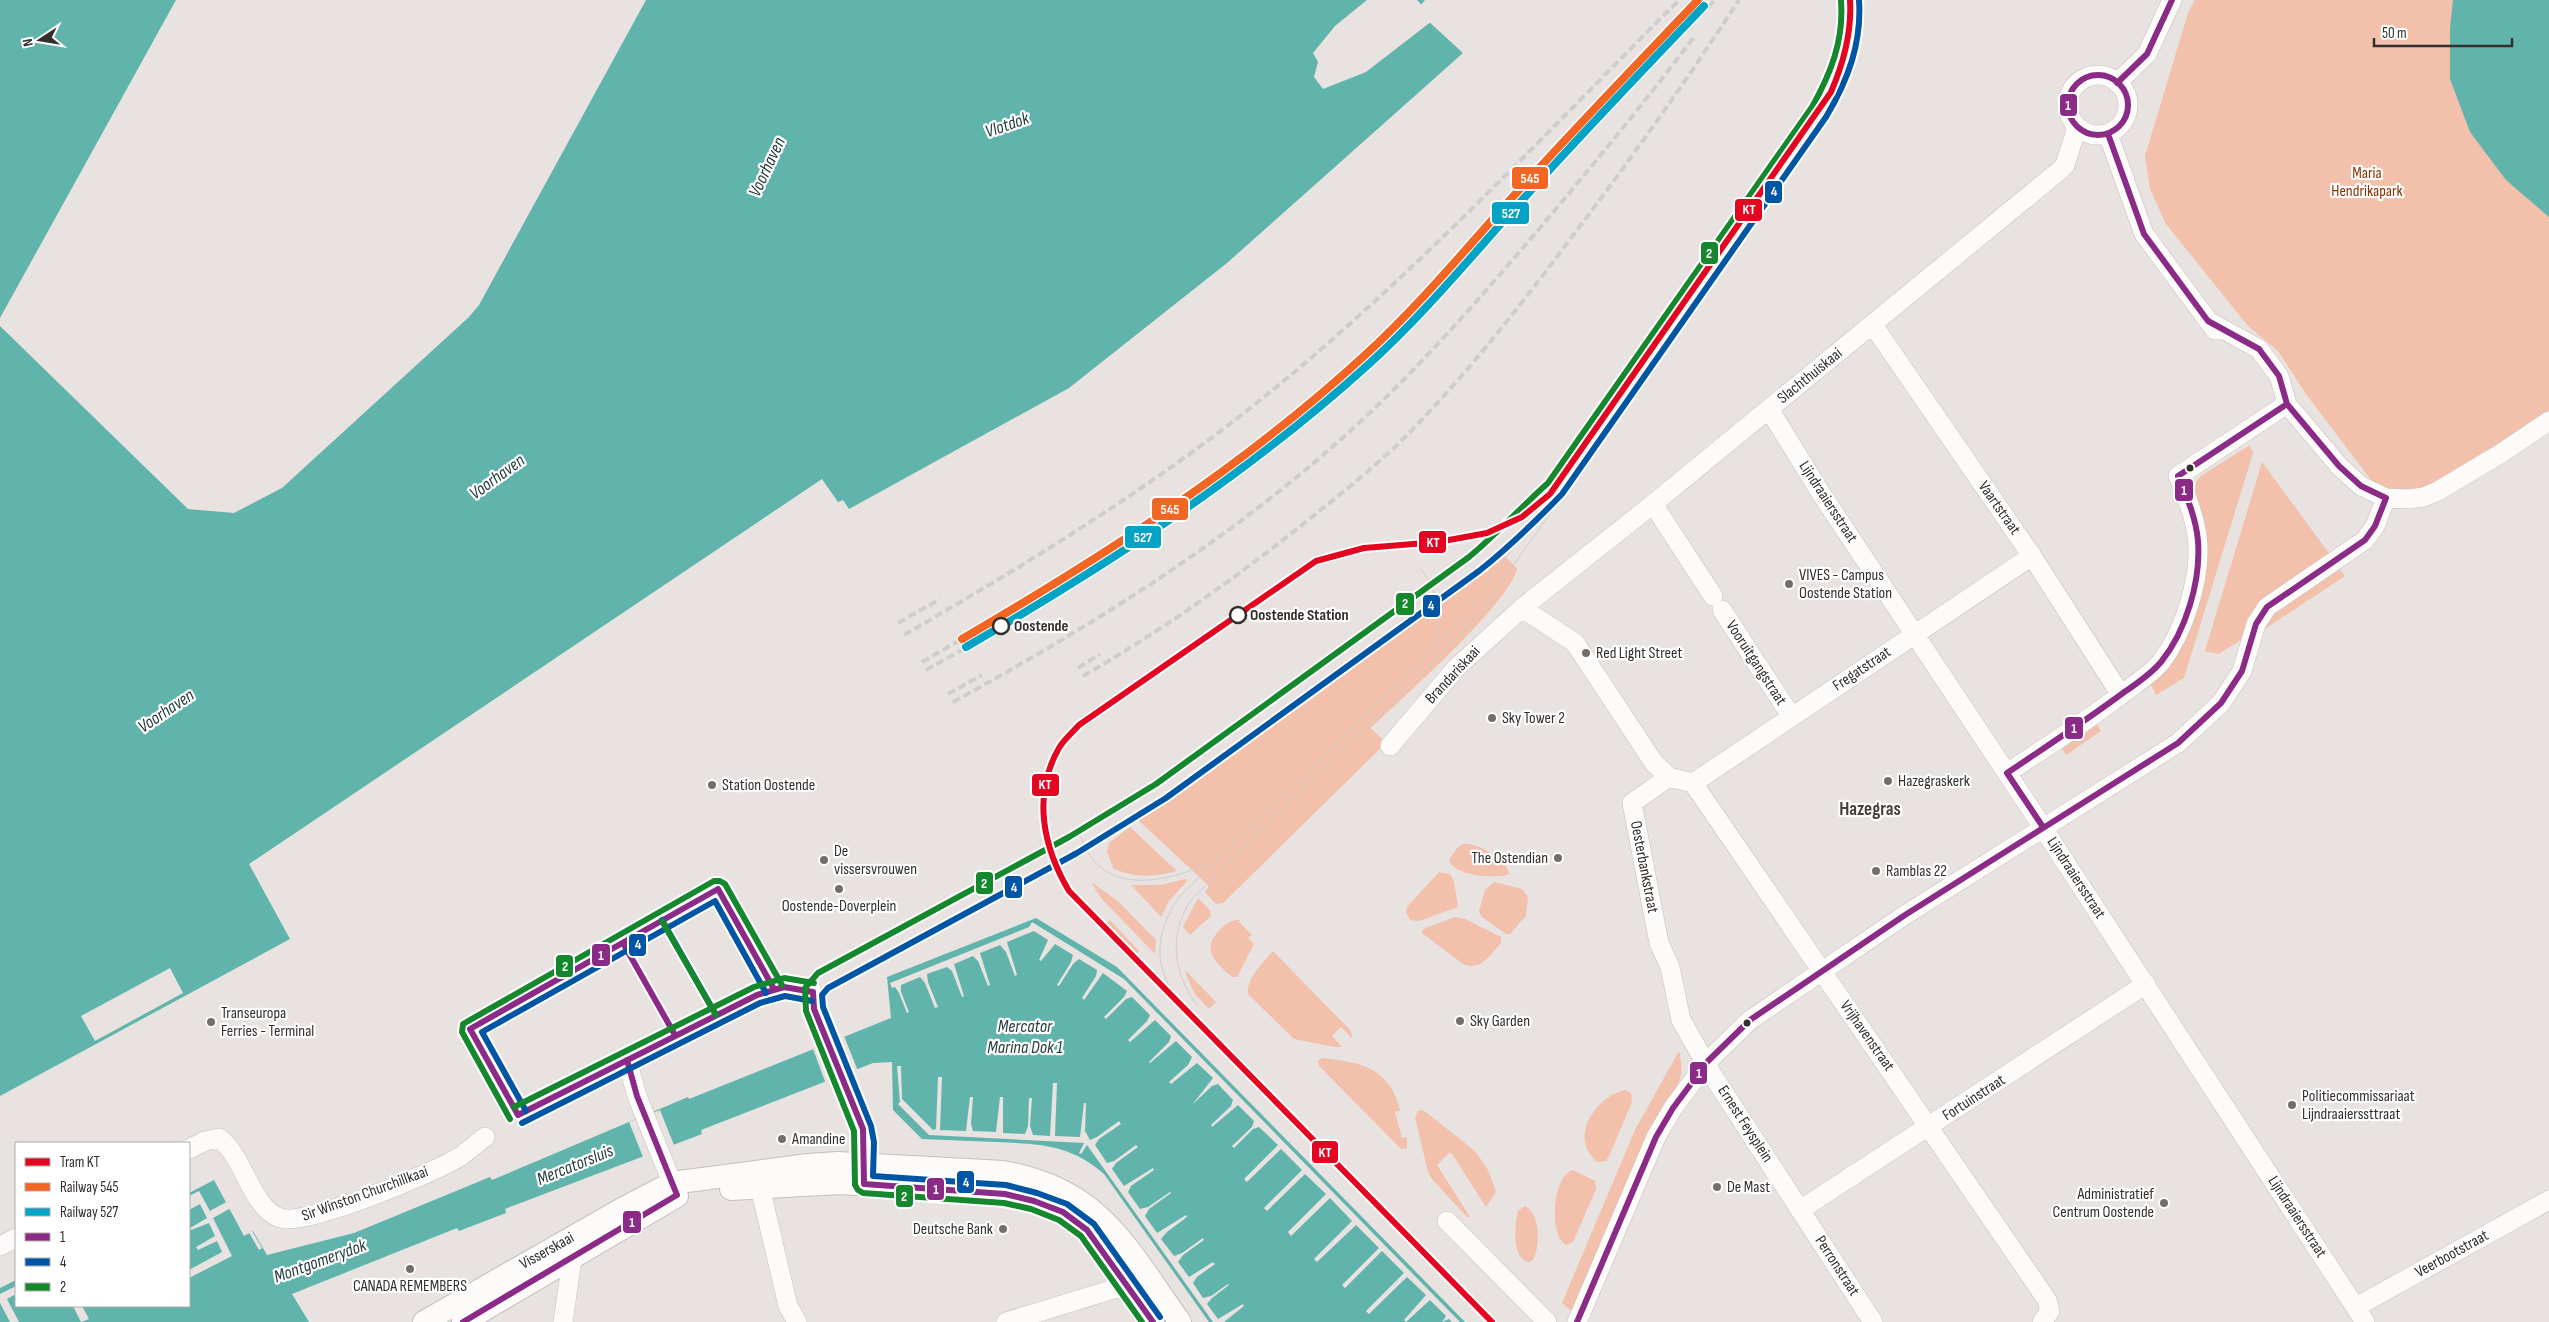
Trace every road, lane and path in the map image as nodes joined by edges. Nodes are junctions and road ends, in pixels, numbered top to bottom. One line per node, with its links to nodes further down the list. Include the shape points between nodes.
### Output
1 (2172, 0): 2 (street, via 2147,54)
2 (2117, 82): 3 (street, via 2096,76 2085,78 2076,85 2068,106); 4 (street, via 2127,97 2126,115 2122,123)
3 (2077, 127): 4 (street, via 2095,135); 5 (street, Slachthuiskaai, via 2065,165)
4 (2108, 134): 6 (street, via 2144,234 2208,321 2259,349 2273,365)
5 (1872, 325): 7 (street, Slachthuiskaai); 11 (street, Vaartstraat)
6 (2287, 404): 9 (street, via 2360,486); 14 (street, via 2178,476 2189,501 2198,536 2200,559 2196,584 2182,626 2161,663)
7 (1769, 409): 10 (street, Slachthuiskaai); 13 (street, Lijndraaiersstraat)
8 (2549, 422): 9 (street, via 2438,491 2409,500)
9 (2386, 498): 20 (street, via 2375,526 2365,540 2267,607 2256,624 2242,671 2221,703 2195,728 2178,743)
10 (1653, 504): 12 (street, Slachthuiskaai); 15 (street, Vooruitgangstraat)
11 (2032, 556): 13 (street, Fregatstraat); 14 (street, Vaartstraat)
12 (1522, 608): 16 (street, Brandariskaai, via 1456,668); 18 (street, via 1575,643 1654,763)
13 (1915, 634): 15 (street, Fregatstraat); 17 (street, Lijndraaiersstraat)
14 (2121, 695): 17 (street)
15 (1791, 716): 19 (street, Fregatstraat)
16 (1390, 746)
17 (2007, 774): 20 (street, Lijndraaiersstraat)
18 (1669, 777): 19 (street); 24 (street, Oesterbankstraat, via 1632,803 1659,944 1670,967)
19 (1693, 783): 21 (street, Vrijhavenstraat)
20 (2043, 827): 21 (street); 22 (street, Lijndraaiersstraat)
21 (1822, 972): 26 (street, via 1750,1020); 27 (street, Vrijhavenstraat)
22 (2146, 984): 27 (street, Fortuinstraat); 40 (street, Lijndraaiersstraat)
23 (813, 992): 30 (street, via 814,1009 863,1129)
24 (1681, 1020): 26 (street, Ernest Feysplein)
25 (627, 1060): 32 (street, via 645,1116)
26 (1708, 1062): 34 (street, Ernest Feysplein, via 1713,1076); 50 (street, Ernest Feysplein, via 1673,1108 1656,1137)
27 (1929, 1127): 34 (street, Fortuinstraat); 41 (street, Vrijhavenstraat, via 2047,1300)
28 (485, 1136): 29 (street, Sir Winston Churchillkaai, via 461,1156 438,1168 364,1198 299,1219 280,1218 265,1207 230,1146 219,1138)
29 (190, 1149)
30 (865, 1174): 31 (street, via 834,1183); 39 (street, via 1005,1194 1034,1200 1063,1212 1087,1230); 48 (street, via 1003,1172 1029,1176 1066,1191 1107,1223)
31 (759, 1180): 32 (street); 45 (street, via 788,1306)
32 (675, 1189): 38 (street, Visserskaai); 42 (street, Visserskaai, via 622,1209)
33 (2549, 1200): 40 (street, Veerbootstraat)
34 (1800, 1210): 51 (street, Perronstraat)
35 (1447, 1221): 49 (street)
36 (15, 1238): 37 (street)
37 (0, 1246)
38 (568, 1261): 43 (street, Visserskaai); 44 (street, via 571,1267)
39 (1127, 1285): 46 (street); 47 (street)
40 (2361, 1315)
41 (2046, 1317)
42 (424, 1322)
43 (463, 1322)
44 (563, 1322)
45 (797, 1322)
46 (1006, 1322)
47 (1153, 1322)
48 (1180, 1322)
49 (1547, 1322)
50 (1577, 1322)
51 (1873, 1322)

